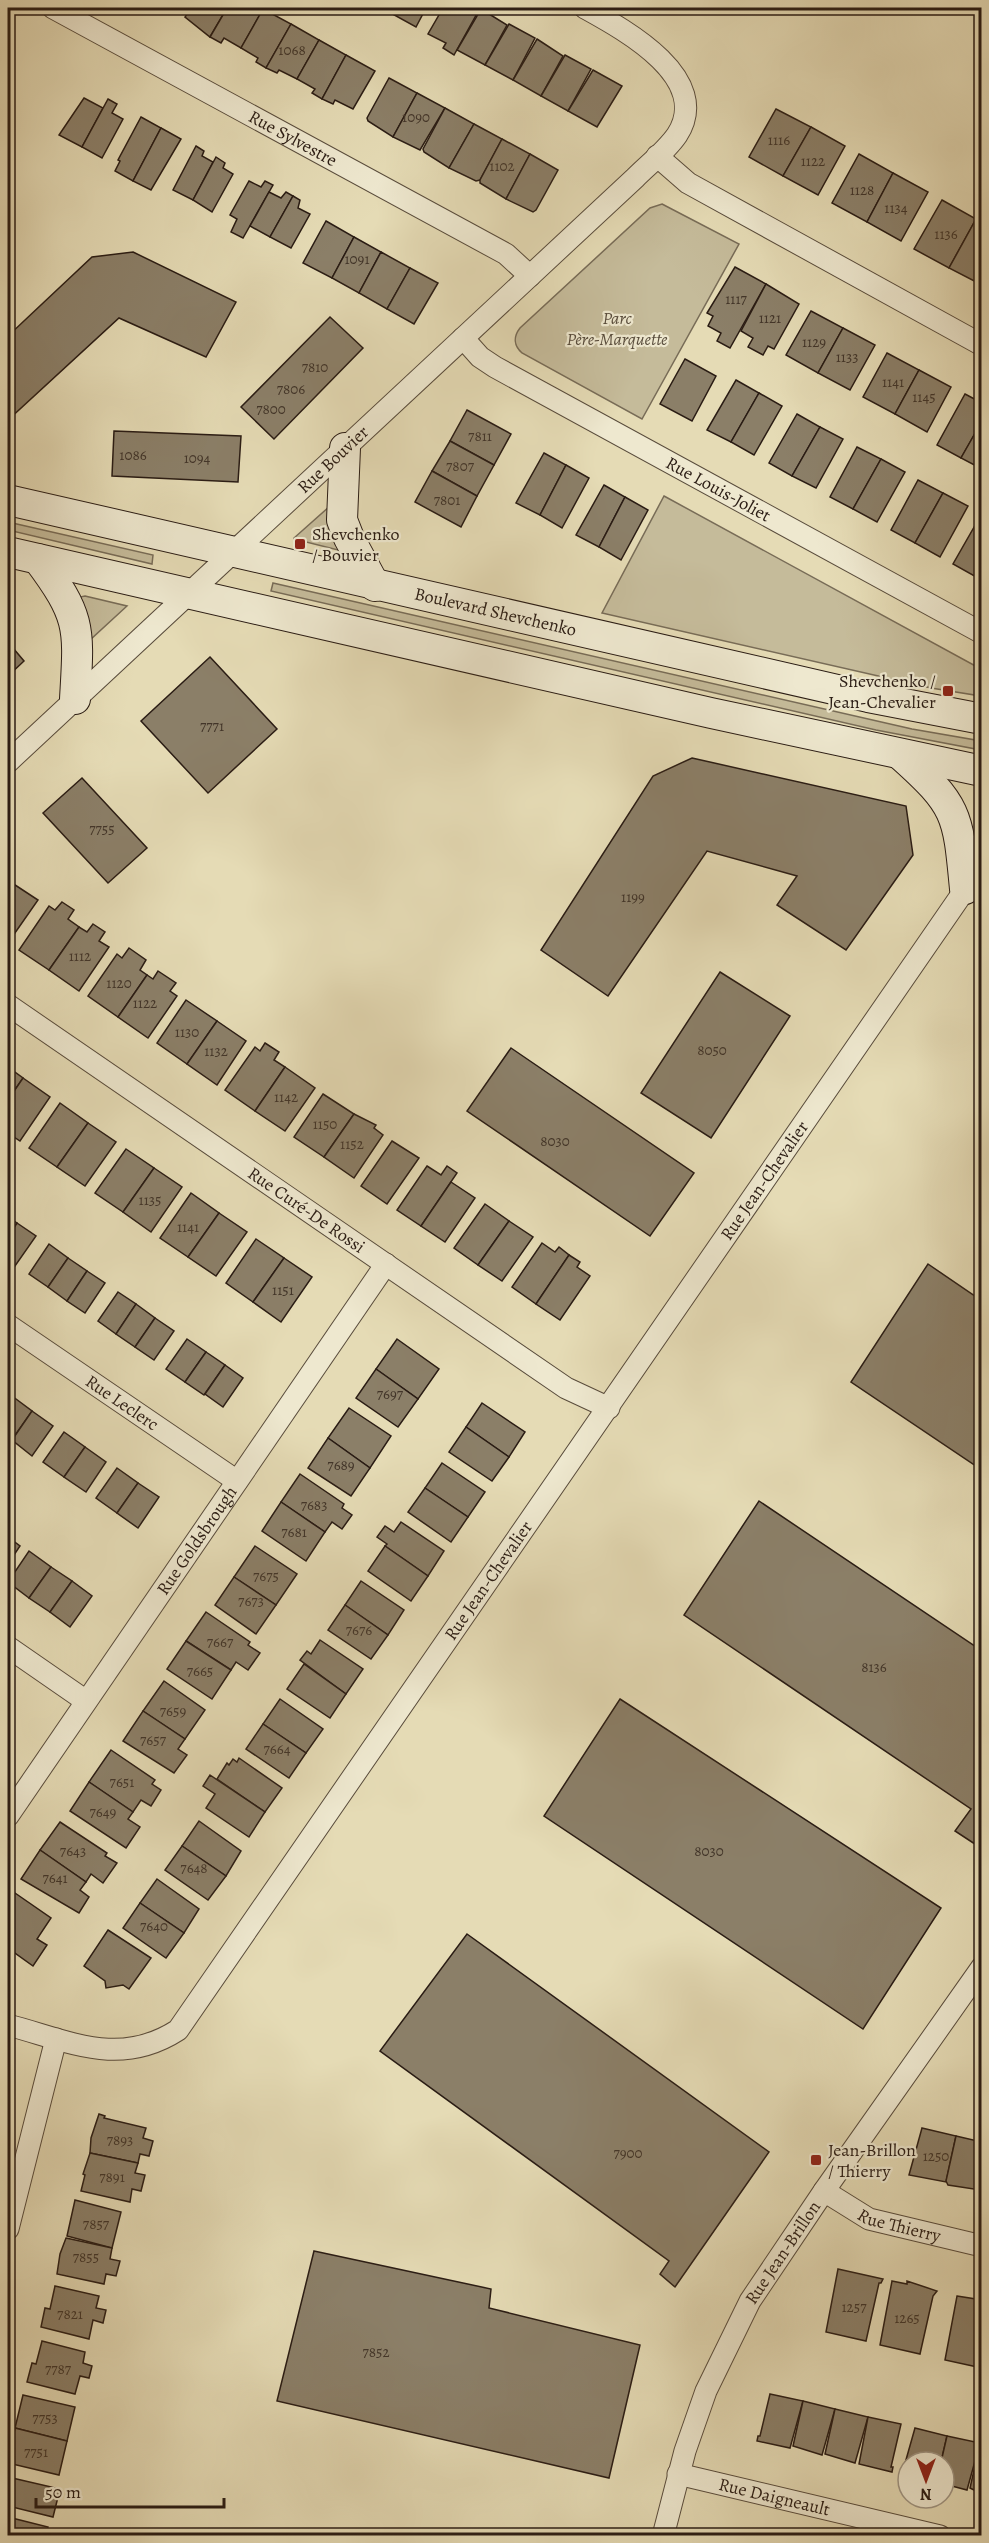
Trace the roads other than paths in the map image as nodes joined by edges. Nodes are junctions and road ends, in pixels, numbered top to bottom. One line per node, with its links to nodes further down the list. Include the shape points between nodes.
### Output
1 (53, 8): 4 (street, Rue Sylvestre, via 506,255)
2 (585, 8): 3 (street, Rue Bouvier, via 646,44 673,75 682,96 684,115 677,134)
3 (657, 156): 4 (street, Rue Bouvier); 6 (street, via 688,183)
4 (530, 276): 5 (street, Rue Bouvier)
5 (463, 338): 7 (street, Rue Bouvier); 14 (street, Rue Louis-Joliet, via 495,368)
6 (981, 345)
7 (345, 448): 10 (street, Rue Bouvier); 12 (street, via 342,520)
8 (8, 500): 10 (street, Boulevard Shevchenko)
9 (8, 552): 11 (street)
10 (231, 553): 12 (street, Boulevard Shevchenko); 13 (street, Rue Bouvier)
11 (39, 559): 13 (street); 15 (street, via 62,590 75,620)
12 (375, 586): 16 (street, Boulevard Shevchenko)
13 (189, 594): 15 (street, Rue Bouvier); 17 (street)
14 (981, 633)
15 (75, 699): 18 (street, Rue Bouvier)
16 (981, 719)
17 (901, 755): 19 (street); 21 (street, via 936,786 952,811 960,834)
18 (8, 762)
19 (981, 771)
20 (981, 865): 21 (street, Rue Jean-Chevalier)
21 (965, 889): 25 (street, Rue Jean-Chevalier)
22 (8, 1005): 23 (street, Rue Curé-De Rossi)
23 (386, 1264): 25 (street, Rue Curé-De Rossi, via 566,1388); 26 (street, Rue Goldsbrough)
24 (8, 1325): 26 (street, Rue Leclerc)
25 (609, 1408): 32 (street, Rue Jean-Chevalier, via 178,2030 151,2045 122,2050 99,2050)
26 (237, 1481): 28 (street, Rue Goldsbrough)
27 (8, 1647): 28 (street)
28 (86, 1701): 29 (street, Rue Goldsbrough)
29 (8, 1816)
30 (981, 1967): 33 (street, Rue Jean-Brillon)
31 (8, 2025): 32 (street)
32 (56, 2039): 34 (street)
33 (824, 2191): 35 (street, Rue Thierry, via 869,2219); 36 (street, Rue Jean-Brillon, via 750,2301 725,2348)
34 (8, 2229)
35 (981, 2246)
36 (678, 2474): 37 (street, Rue Jean-Brillon); 38 (street, Rue Daigneault)
37 (663, 2535)
38 (940, 2535)

